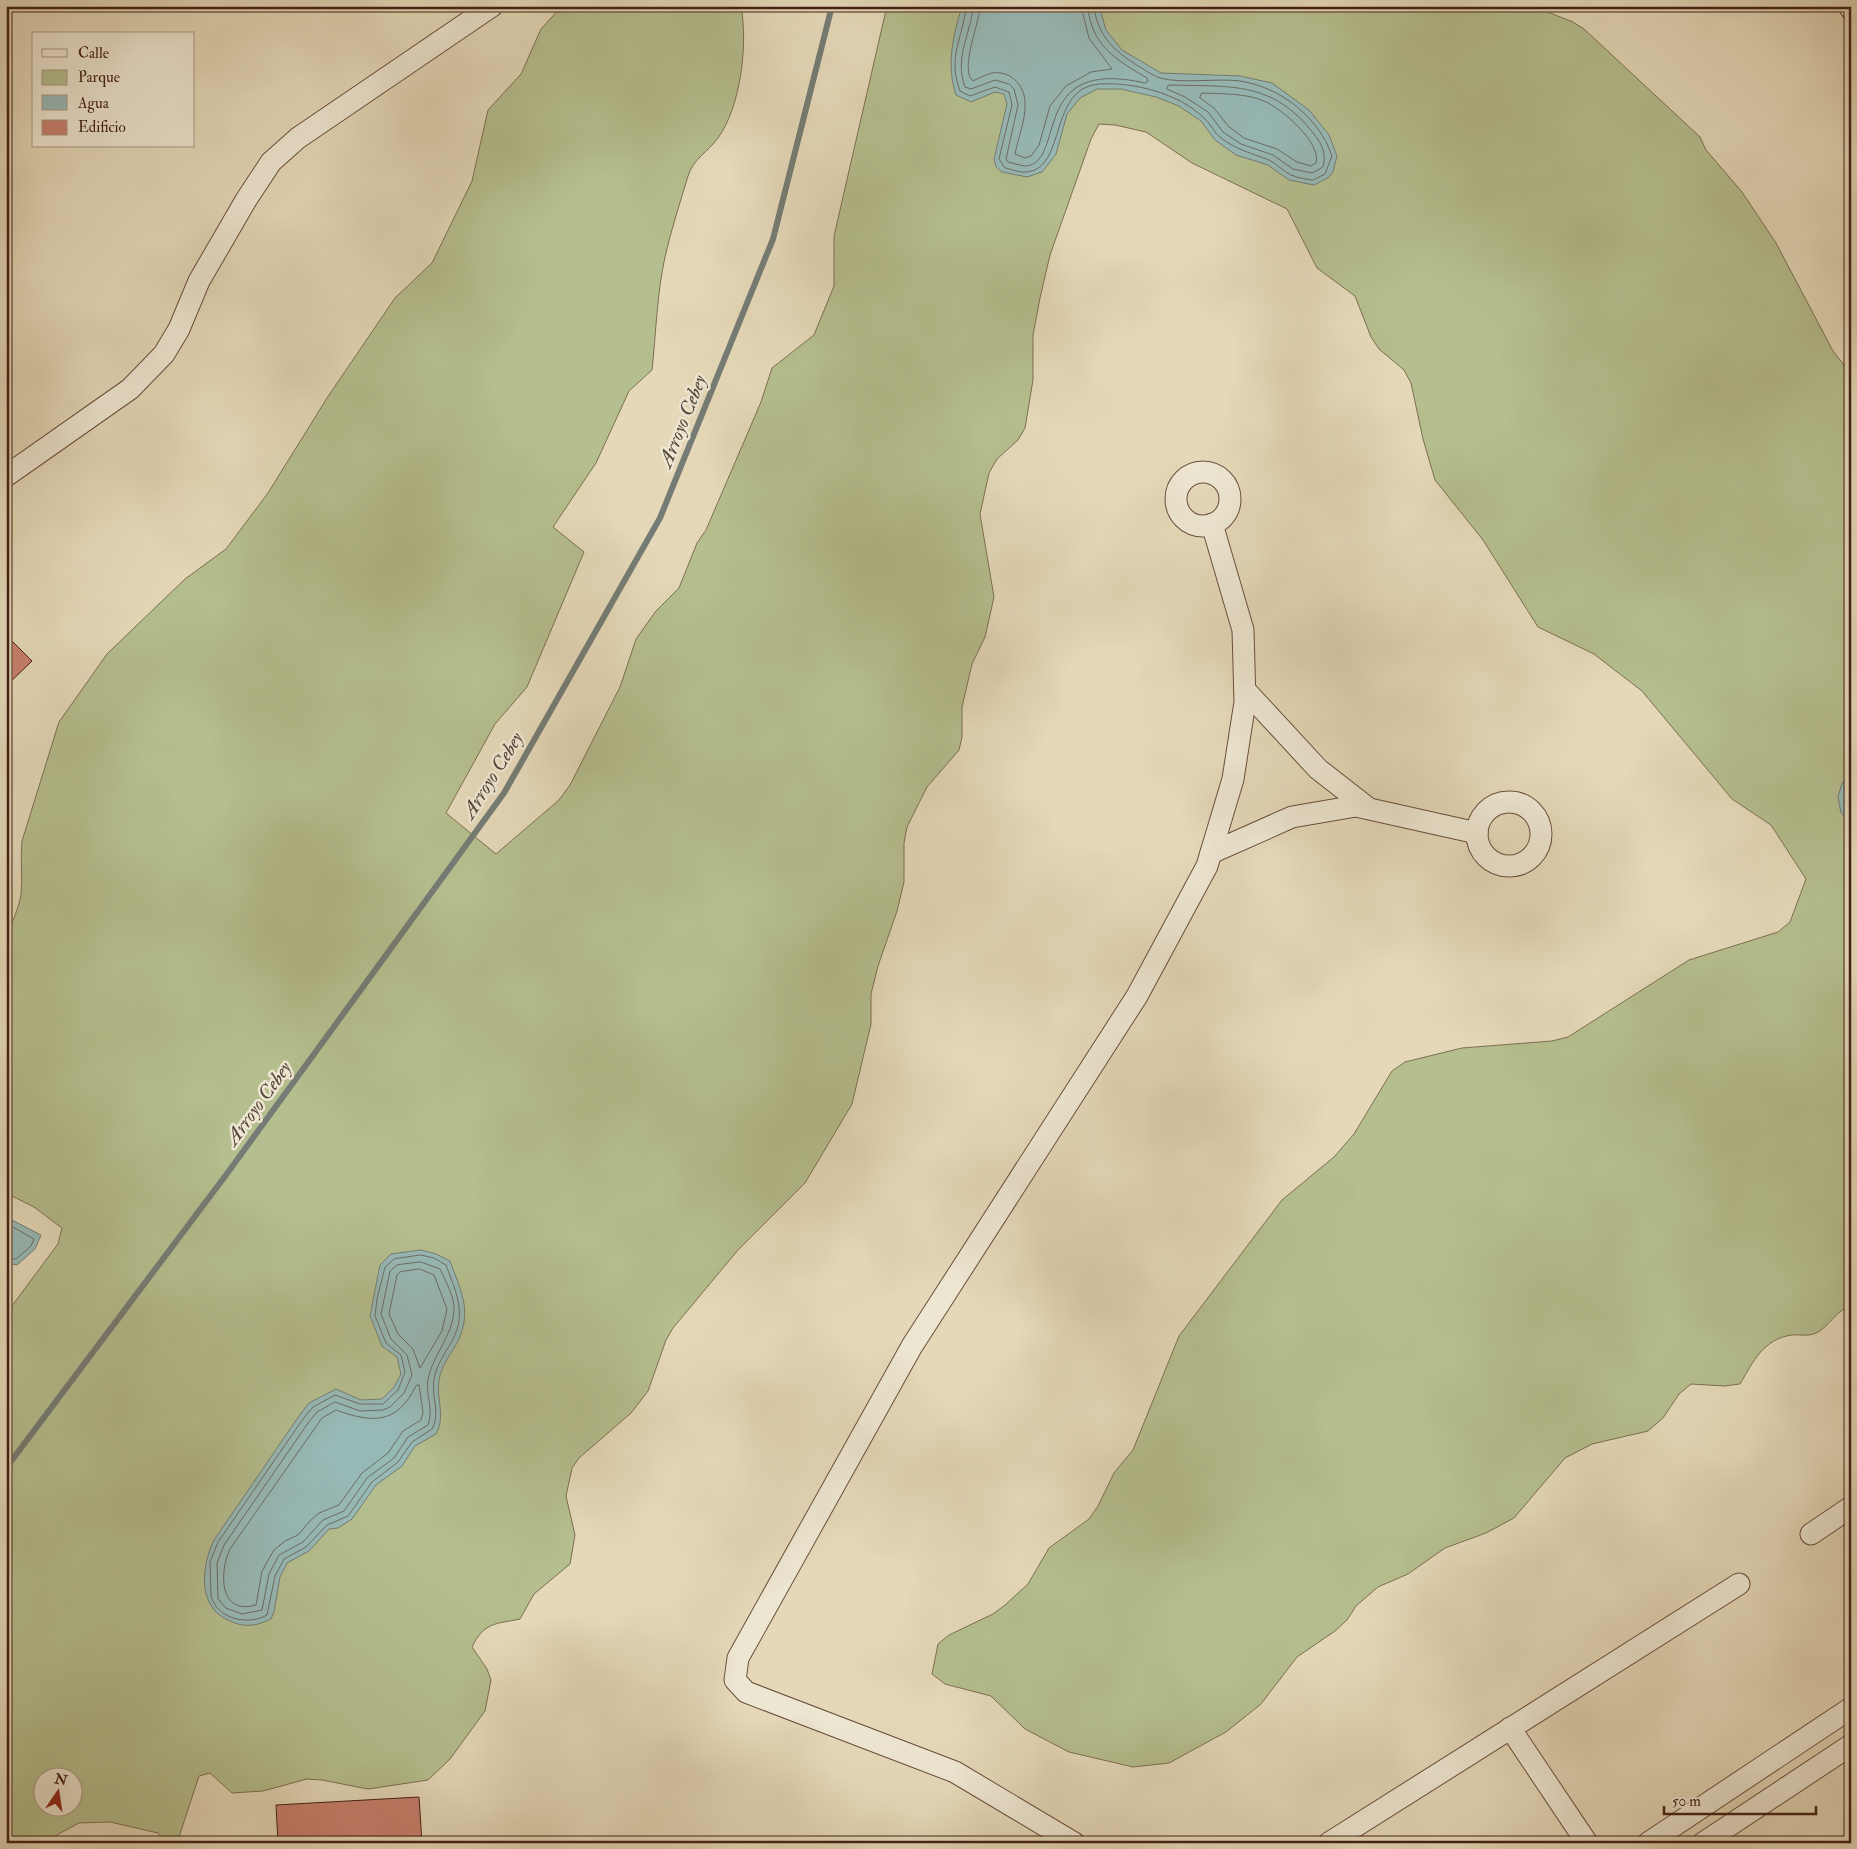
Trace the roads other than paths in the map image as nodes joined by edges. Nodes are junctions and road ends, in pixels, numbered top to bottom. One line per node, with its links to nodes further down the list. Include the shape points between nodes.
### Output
1 (492, 6): 2 (street, via 298,138 272,162 246,200 200,281 164,354 130,389)
2 (6, 476)
3 (1212, 524): 4 (street, via 1243,630)
4 (1245, 690): 5 (street, via 1318,769); 7 (street, via 1233,779)
5 (1368, 808): 6 (street); 7 (street, via 1356,806 1292,817)
6 (1477, 833)
7 (1211, 853): 14 (street, via 1137,996 912,1346 738,1658 735,1680 746,1692 955,1772)
8 (1851, 1507): 9 (street)
9 (1811, 1534)
10 (1739, 1584): 12 (street)
11 (1851, 1708): 17 (street)
12 (1510, 1728): 15 (street); 16 (street)
13 (1851, 1745): 18 (street)
14 (1074, 1843)
15 (1329, 1843)
16 (1587, 1843)
17 (1648, 1843)
18 (1703, 1843)

